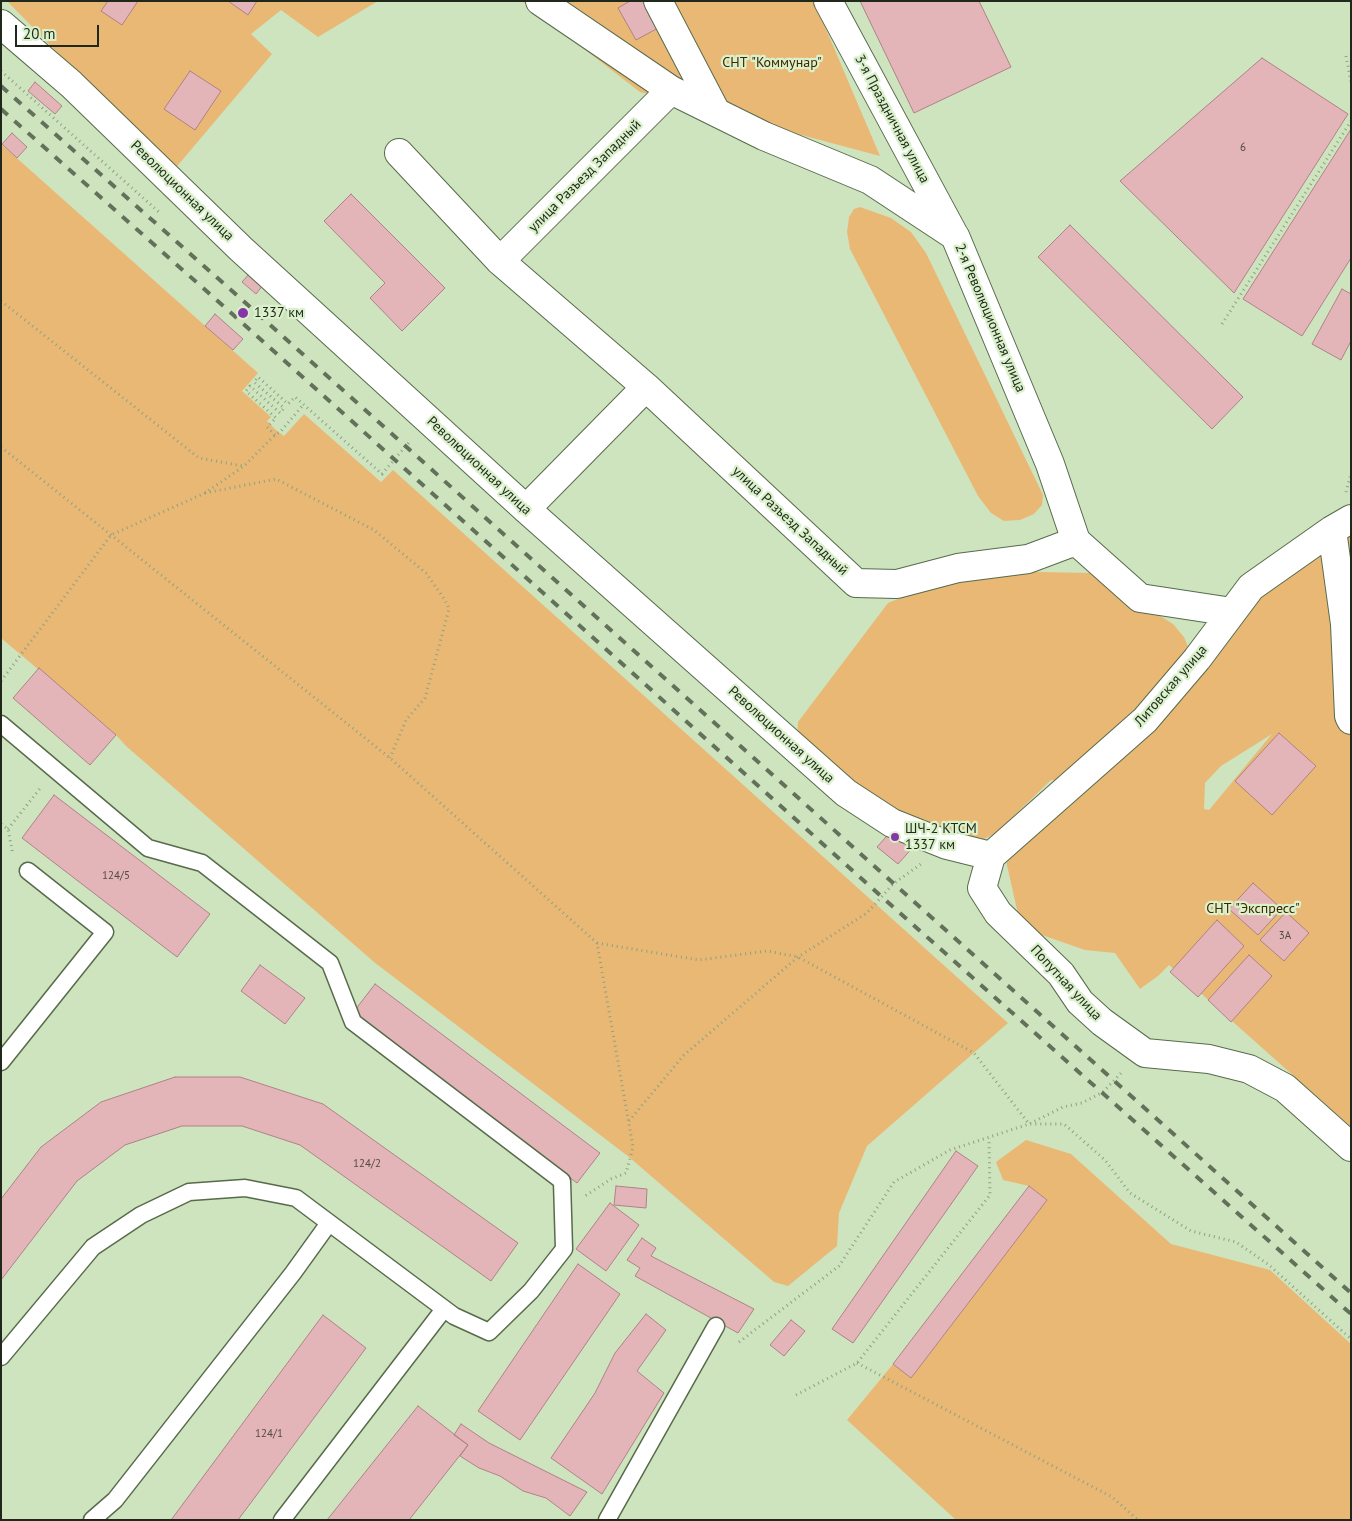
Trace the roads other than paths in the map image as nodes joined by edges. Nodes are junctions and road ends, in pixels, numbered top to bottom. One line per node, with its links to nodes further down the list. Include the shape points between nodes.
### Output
1 (540, 1): 5 (street, 2-я Революционная улица)
2 (658, 1): 6 (street)
3 (828, 1): 8 (street, 3-я Праздничная улица)
4 (1, 24): 11 (street, Революционная улица, via 71,84 241,249)
5 (670, 90): 6 (street, 2-я Революционная улица); 9 (street, улица Разъезд Западный)
6 (716, 112): 8 (street, 2-я Революционная улица, via 764,136 870,180)
7 (400, 153): 9 (street, улица Разъезд Западный)
8 (955, 236): 13 (street, 2-я Революционная улица, via 1050,464)
9 (500, 261): 10 (street, улица Разъезд Западный)
10 (646, 387): 11 (street); 13 (street, улица Разъезд Западный, via 856,583 897,584 958,568 1028,560)
11 (526, 509): 17 (street, Революционная улица, via 846,793 892,824 947,845)
12 (1341, 524): 14 (street, Литовская улица, via 1251,587); 15 (street)
13 (1076, 541): 14 (street, 2-я Революционная улица, via 1140,598)
14 (1232, 612): 17 (street, Литовская улица, via 1197,660 1144,720)
15 (1351, 720)
16 (1, 724): 22 (lane, via 148,848 202,863 330,963 354,1022 562,1181 564,1249 531,1291 489,1332)
17 (991, 856): 20 (street, Попутная улица, via 982,888 998,913 1061,974 1080,1002 1102,1022 1145,1053 1209,1059 1249,1069 1285,1088)
18 (28, 871): 19 (lane, via 105,932)
19 (1, 1062)
20 (1351, 1147)
21 (329, 1222): 22 (lane); 24 (lane, via 296,1198 245,1188 189,1192 141,1215 93,1247); 25 (lane, via 293,1273 115,1500)
22 (444, 1309): 26 (lane)
23 (716, 1326): 27 (lane)
24 (1, 1357)
25 (92, 1520)
26 (282, 1520)
27 (607, 1520)

